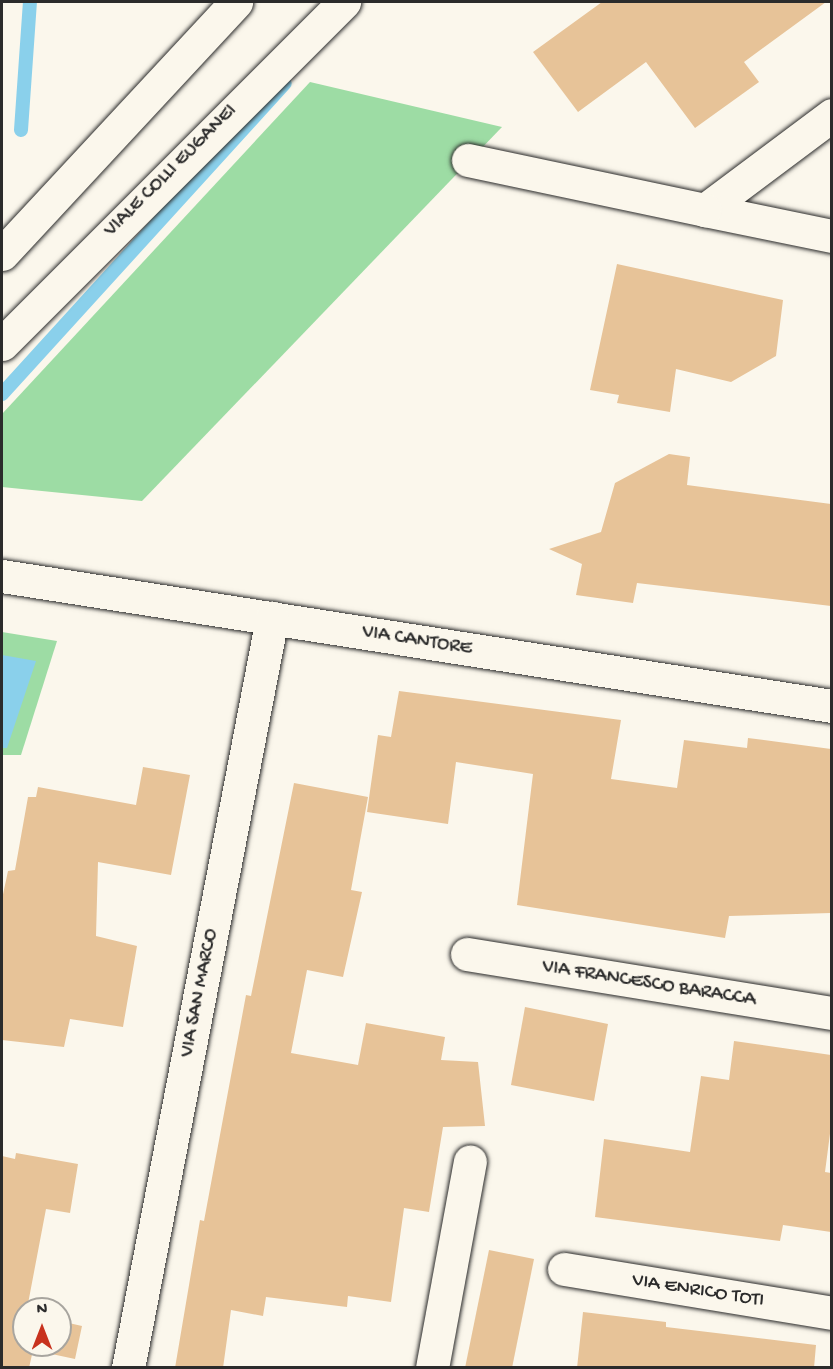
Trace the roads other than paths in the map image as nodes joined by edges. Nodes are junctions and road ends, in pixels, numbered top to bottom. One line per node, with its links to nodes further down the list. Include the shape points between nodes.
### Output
1 (236, 2): 7 (street)
2 (344, 2): 8 (street, VIALE COLLI EUGANEI)
3 (831, 115): 5 (street)
4 (468, 160): 5 (street)
5 (705, 210): 6 (street)
6 (831, 236)
7 (2, 254)
8 (2, 344)
9 (2, 576): 10 (street, VIA CANTORE)
10 (272, 618): 11 (street, VIA CANTORE); 17 (street, VIA SAN MARCO)
11 (831, 706)
12 (467, 954): 13 (street, VIA FRANCESCO BARACCA)
13 (831, 1013)
14 (470, 1161): 18 (street)
15 (564, 1269): 16 (street, VIA ENRICO TOTI)
16 (831, 1313)
17 (128, 1368)
18 (432, 1368)

